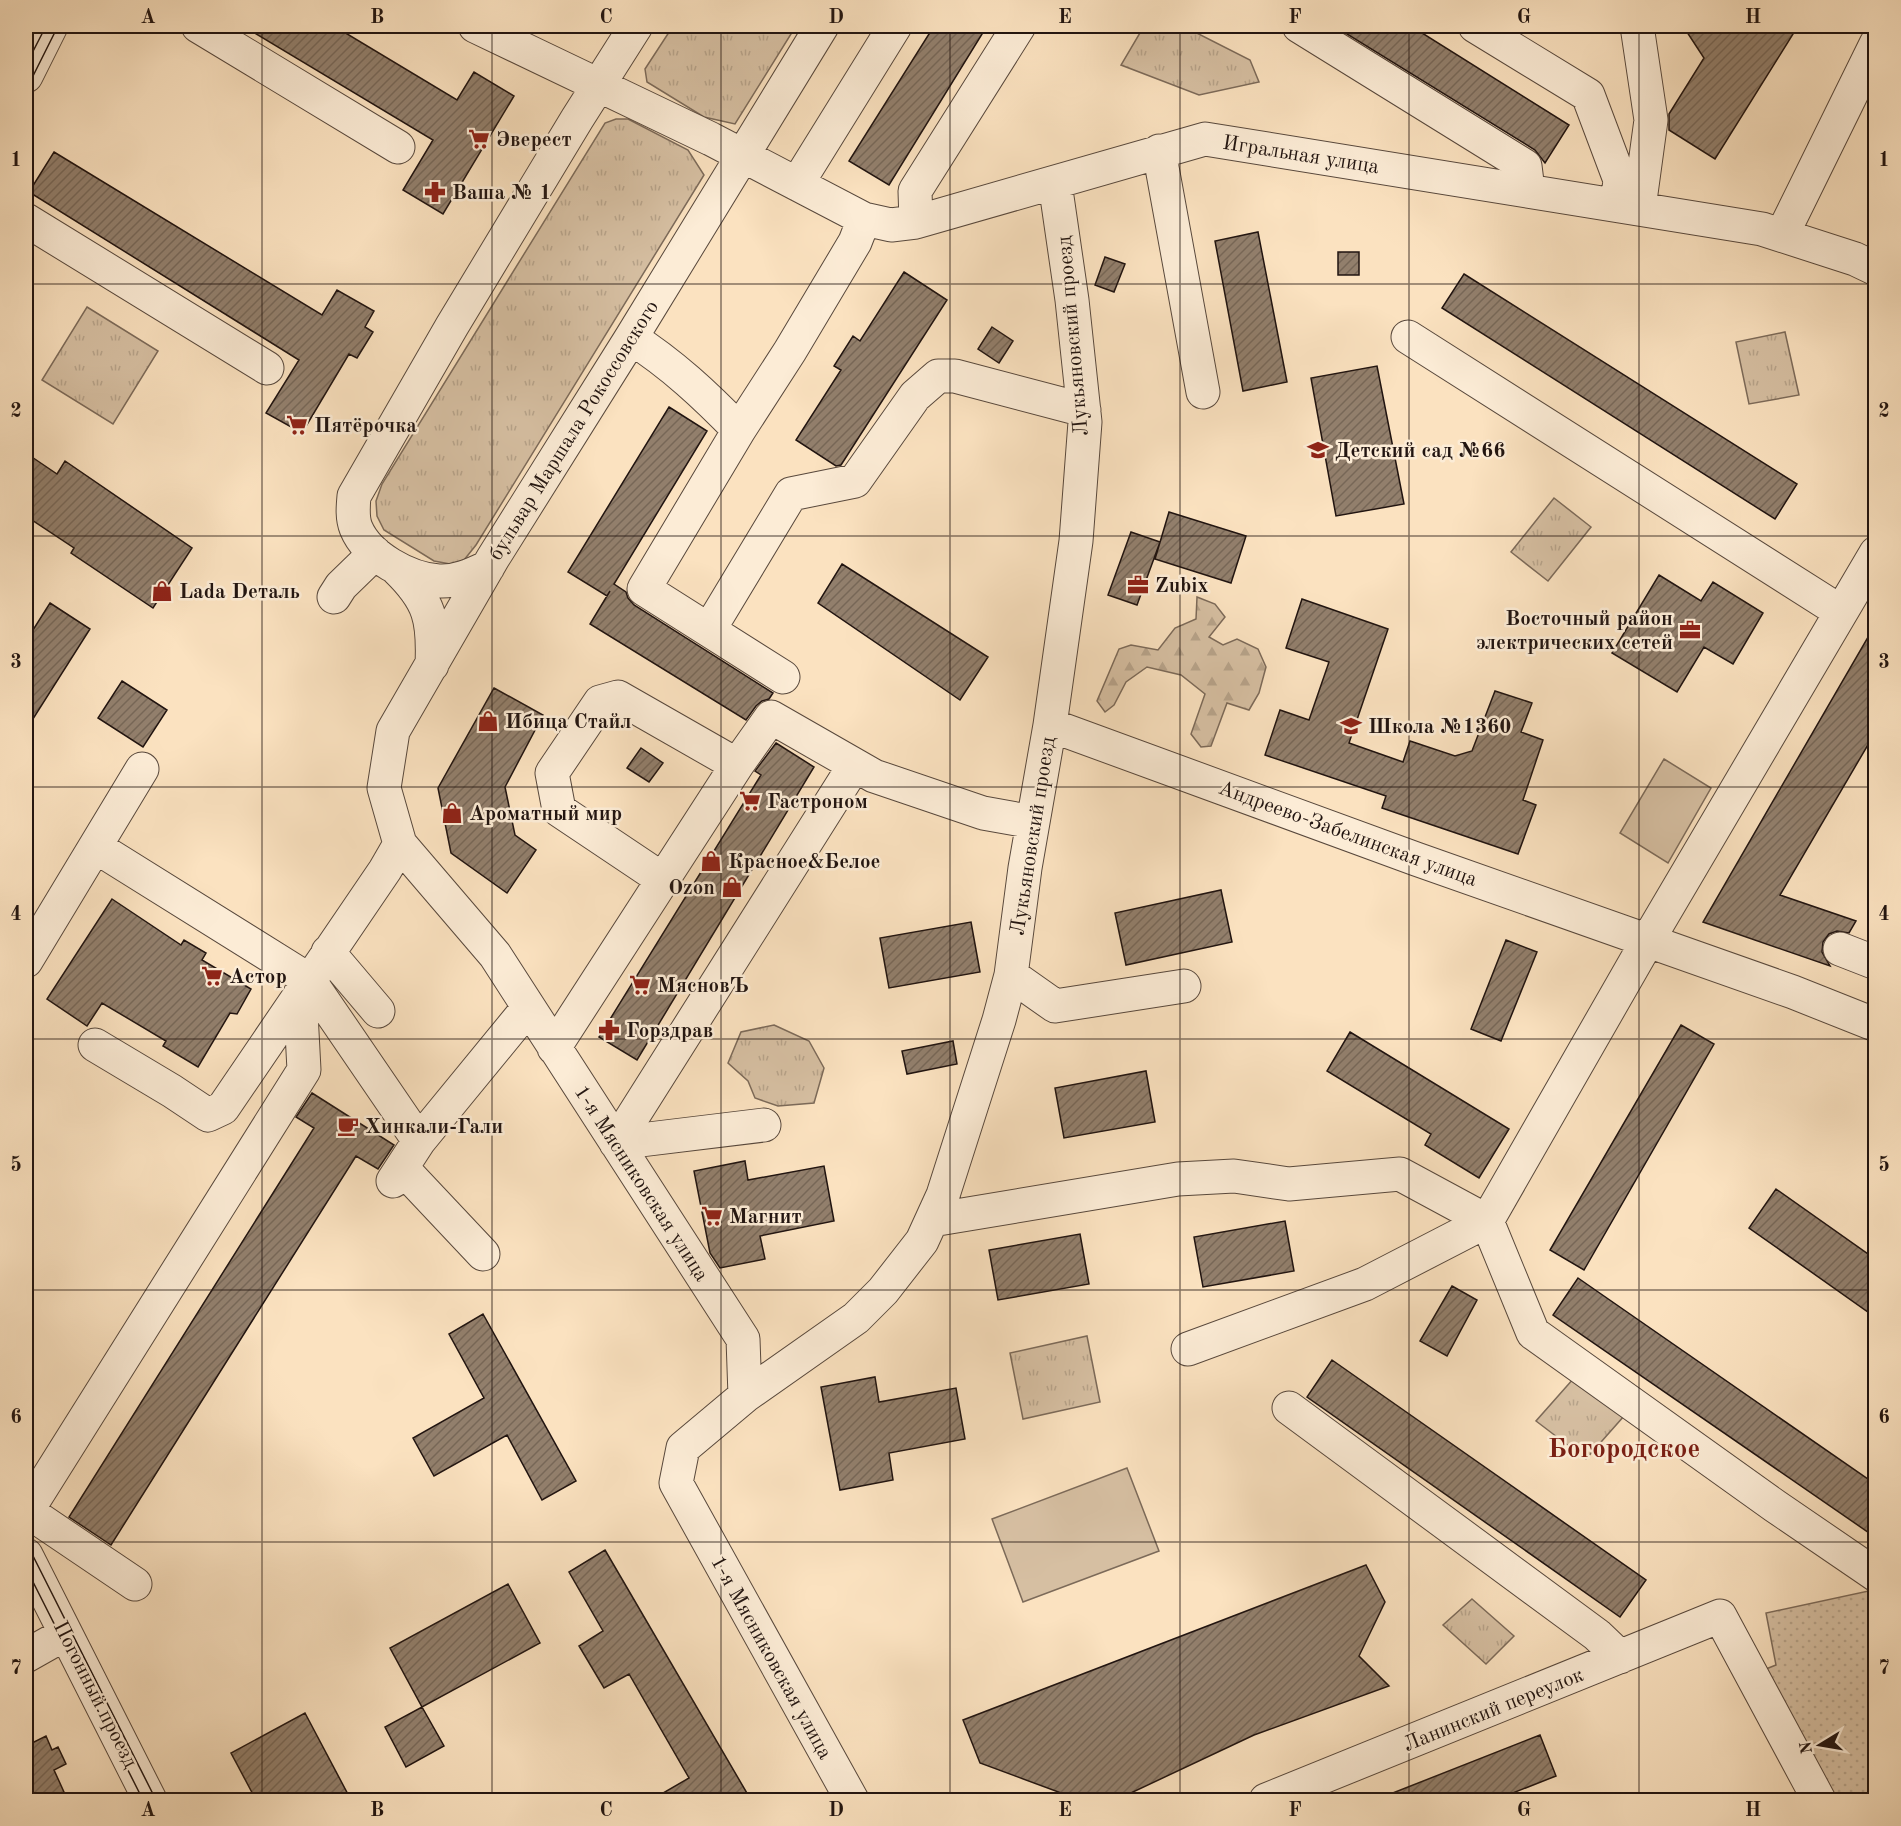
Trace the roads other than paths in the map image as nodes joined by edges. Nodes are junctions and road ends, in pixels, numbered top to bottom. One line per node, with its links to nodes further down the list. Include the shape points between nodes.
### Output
1 (51, 26): 12 (street)
2 (198, 26): 14 (street)
3 (474, 26): 13 (street)
4 (636, 26): 13 (street)
5 (822, 26): 16 (street, бульвар Маршала Рокоссовского)
6 (895, 26): 18 (street)
7 (1019, 26): 23 (street, via 915,191)
8 (1299, 26): 19 (street, via 1525,166)
9 (1475, 26): 20 (street, via 1588,95)
10 (1637, 26): 20 (street, via 1651,120)
11 (1875, 44): 24 (street)
12 (26, 76)
13 (599, 86): 16 (street); 33 (street, via 354,496 352,513 357,530)
14 (398, 147)
15 (1159, 151): 17 (street, Игральная улица); 19 (street, Игральная улица, via 1205,139); 29 (street)
16 (743, 157): 18 (street, Игральная улица); 27 (street, бульвар Маршала Рокоссовского)
17 (1055, 183): 23 (street, Игральная улица); 30 (street, Лукьяновский проезд)
18 (797, 184): 21 (street, Игральная улица)
19 (1527, 190): 20 (street, Игральная улица)
20 (1628, 207): 24 (street, Игральная улица)
21 (864, 219): 23 (street, Игральная улица, via 891,225); 31 (street, via 855,242)
22 (26, 220): 28 (street)
23 (916, 222)
24 (1782, 235): 25 (street, Игральная улица)
25 (1875, 269)
26 (1408, 337): 36 (street)
27 (632, 338): 31 (street, via 657,354); 34 (street, бульвар Маршала Рокоссовского)
28 (267, 368)
29 (1203, 392)
30 (1084, 410): 37 (street, via 955,376 938,376 915,396 855,481 791,494); 40 (street, Лукьяновский проезд, via 1076,541)
31 (739, 430): 37 (street, via 644,589)
32 (1875, 553): 36 (street)
33 (386, 561): 34 (street, бульвар Маршала Рокоссовского, via 412,576 440,581 452,581); 35 (street, via 340,586); 38 (street, via 409,581 423,602 434,633)
34 (488, 567): 38 (street, 1-я Мясниковская улица)
35 (334, 597)
36 (1858, 598): 48 (street)
37 (709, 630): 39 (street)
38 (432, 665): 45 (street, 1-я Мясниковская улица, via 393,731 384,788)
39 (783, 677)
40 (1050, 725): 44 (street, Лукьяновский проезд); 48 (street, Андреево-Забелинская улица)
41 (737, 765): 42 (street, via 771,717); 47 (street); 47 (street, via 618,697 600,702 552,773 559,810)
42 (854, 766): 44 (street, via 983,813); 63 (street)
43 (142, 769): 46 (street)
44 (1033, 822): 53 (street, Лукьяновский проезд)
45 (400, 844): 50 (street); 56 (street, 1-я Мясниковская улица, via 495,955)
46 (96, 847): 51 (street); 55 (street)
47 (662, 879): 60 (street)
48 (1648, 940): 58 (street, Андреево-Забелинская улица); 65 (street)
49 (1840, 949): 52 (street)
50 (328, 952): 55 (street); 57 (street)
51 (26, 961)
52 (1875, 963)
53 (1011, 975): 54 (street, via 1055,1006); 64 (street, Лукьяновский проезд)
54 (1185, 986)
55 (304, 987): 59 (street, via 223,1108 208,1115); 62 (street); 72 (street, via 304,1070 27,1511)
56 (528, 1008): 60 (street, 1-я Мясниковская улица); 62 (street)
57 (378, 1011)
58 (1874, 1019)
59 (95, 1046)
60 (554, 1048): 63 (street, 1-я Мясниковская улица)
61 (764, 1125): 63 (street)
62 (419, 1141): 66 (street, via 398,1175)
63 (616, 1143): 68 (street, 1-я Мясниковская улица, via 743,1339)
64 (932, 1220): 65 (street, via 1178,1179 1234,1176 1289,1184 1400,1174); 68 (street, Лукьяновский проезд, via 922,1241 870,1305)
65 (1486, 1221): 67 (street, via 1365,1284); 71 (street, via 1533,1334)
66 (483, 1254)
67 (1188, 1349)
68 (745, 1396): 76 (street, 1-я Мясниковская улица, via 683,1448 676,1483)
69 (1289, 1408): 74 (street, via 1598,1635)
70 (26, 1555): 73 (street, Погонный проезд)
71 (1875, 1575)
72 (135, 1584)
73 (39, 1645): 75 (street, Погонный проезд)
74 (1620, 1657): 77 (street, Ланинский переулок); 78 (street, Ланинский переулок, via 1720,1616)
75 (150, 1800)
76 (852, 1800)
77 (1266, 1800)
78 (1819, 1800)

